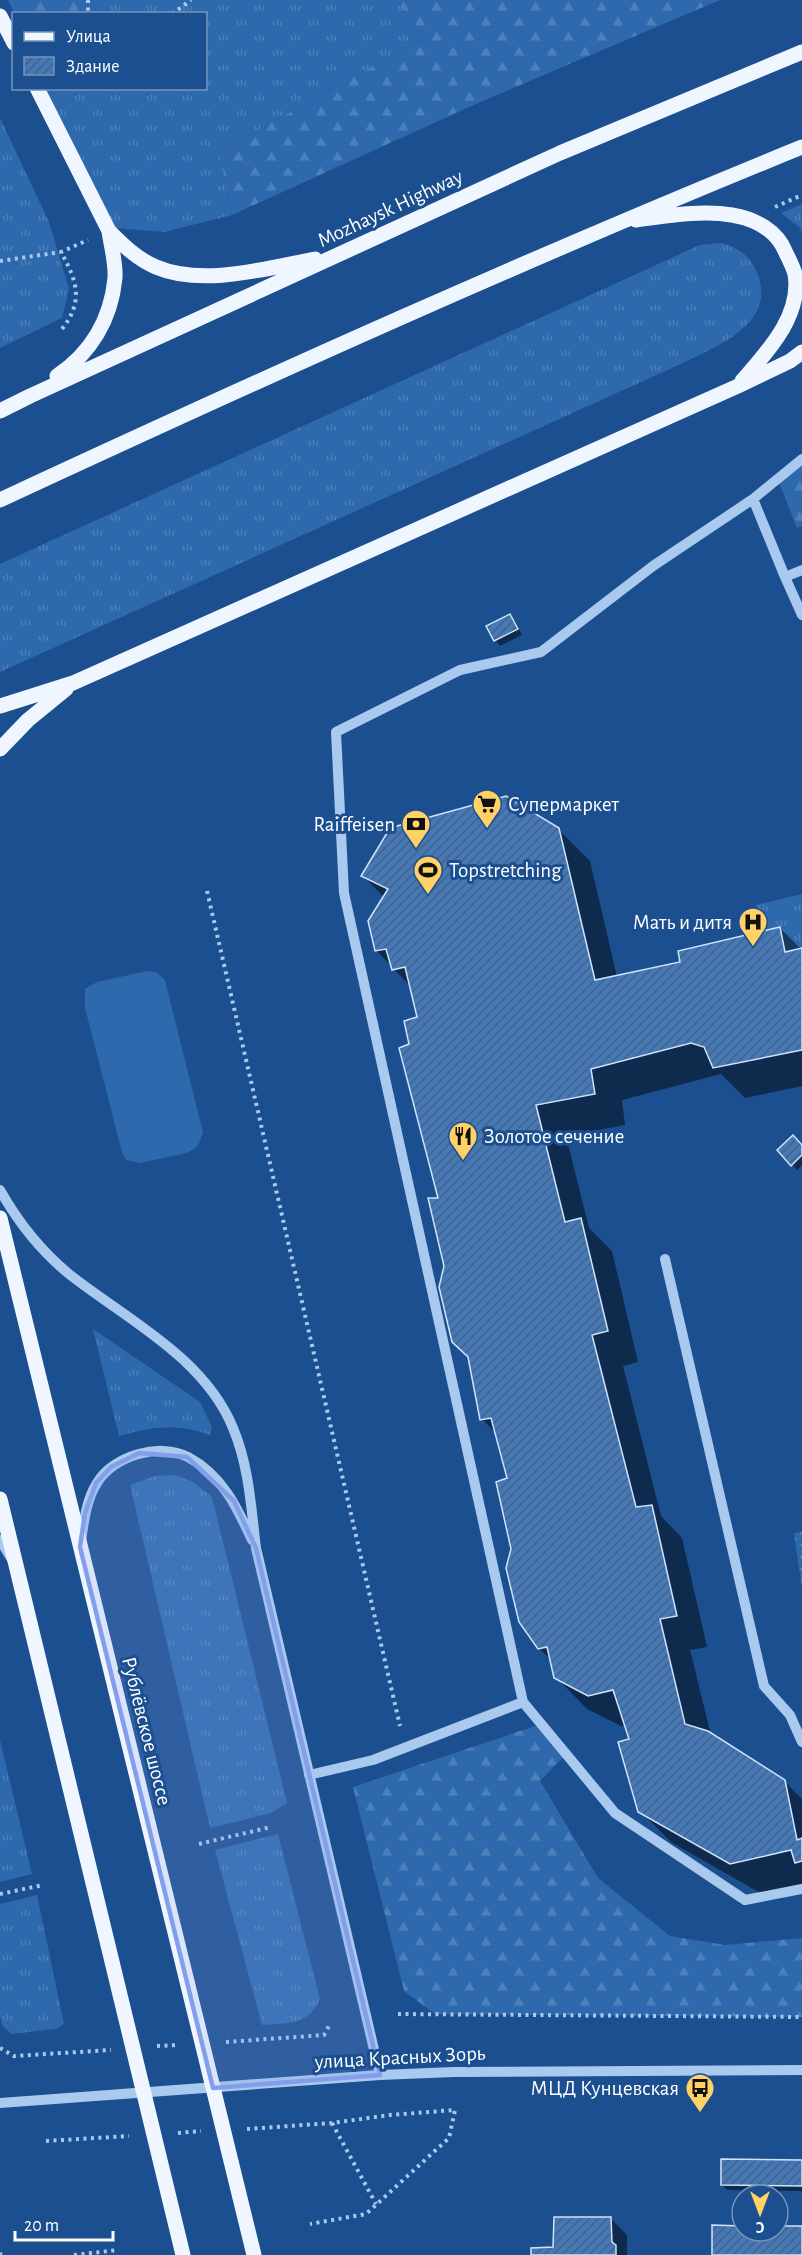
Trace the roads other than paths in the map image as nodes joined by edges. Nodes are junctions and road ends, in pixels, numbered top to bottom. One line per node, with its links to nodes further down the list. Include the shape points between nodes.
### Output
1 (0, 16): 2 (main road)
2 (12, 39)
3 (802, 52): 8 (main road, Mozhaysk Highway, via 560,153)
4 (38, 90): 7 (main road)
5 (802, 147): 6 (main road)
6 (618, 222): 9 (main road, via 708,212 734,215 768,228 784,248 795,274); 16 (main road, via 285,368)
7 (109, 231): 8 (main road, via 126,249 171,273 217,276); 12 (main road, via 115,276 105,321 72,366)
8 (336, 256): 12 (main road, Mozhaysk Highway)
9 (797, 311): 11 (main road)
10 (802, 352): 11 (main road)
11 (738, 386): 20 (main road)
12 (30, 396): 13 (main road, Mozhaysk Highway)
13 (0, 411)
14 (802, 459): 15 (street)
15 (753, 499): 18 (street); 31 (street, via 653,566 541,652 460,670 336,732 344,893)
16 (0, 500)
17 (802, 570): 18 (street)
18 (785, 577): 19 (street)
19 (802, 615)
20 (73, 683): 21 (main road); 22 (main road)
21 (0, 706)
22 (0, 749)
23 (0, 1190): 29 (street, via 37,1243 68,1273 180,1356 207,1384 232,1426 247,1471)
24 (0, 1218): 28 (main road, Рублёвское шоссе)
25 (665, 1259): 32 (street, via 764,1686 790,1715)
26 (0, 1499): 30 (main road)
27 (0, 1540): 30 (street)
28 (80, 1547): 29 (street, via 85,1513 96,1483 111,1467 139,1453 164,1452 187,1456 212,1476 234,1501); 39 (main road, Рублёвское шоссе)
29 (256, 1548): 33 (street)
30 (17, 1566): 38 (main road)
31 (523, 1702): 33 (street, via 373,1760); 34 (street, via 615,1813 745,1900)
32 (802, 1742)
33 (309, 1775): 36 (street)
34 (802, 1889)
35 (802, 2070): 36 (street, улица Красных Зорь)
36 (380, 2075): 37 (street, улица Красных Зорь)
37 (0, 2103)
38 (183, 2255)
39 (254, 2255)

